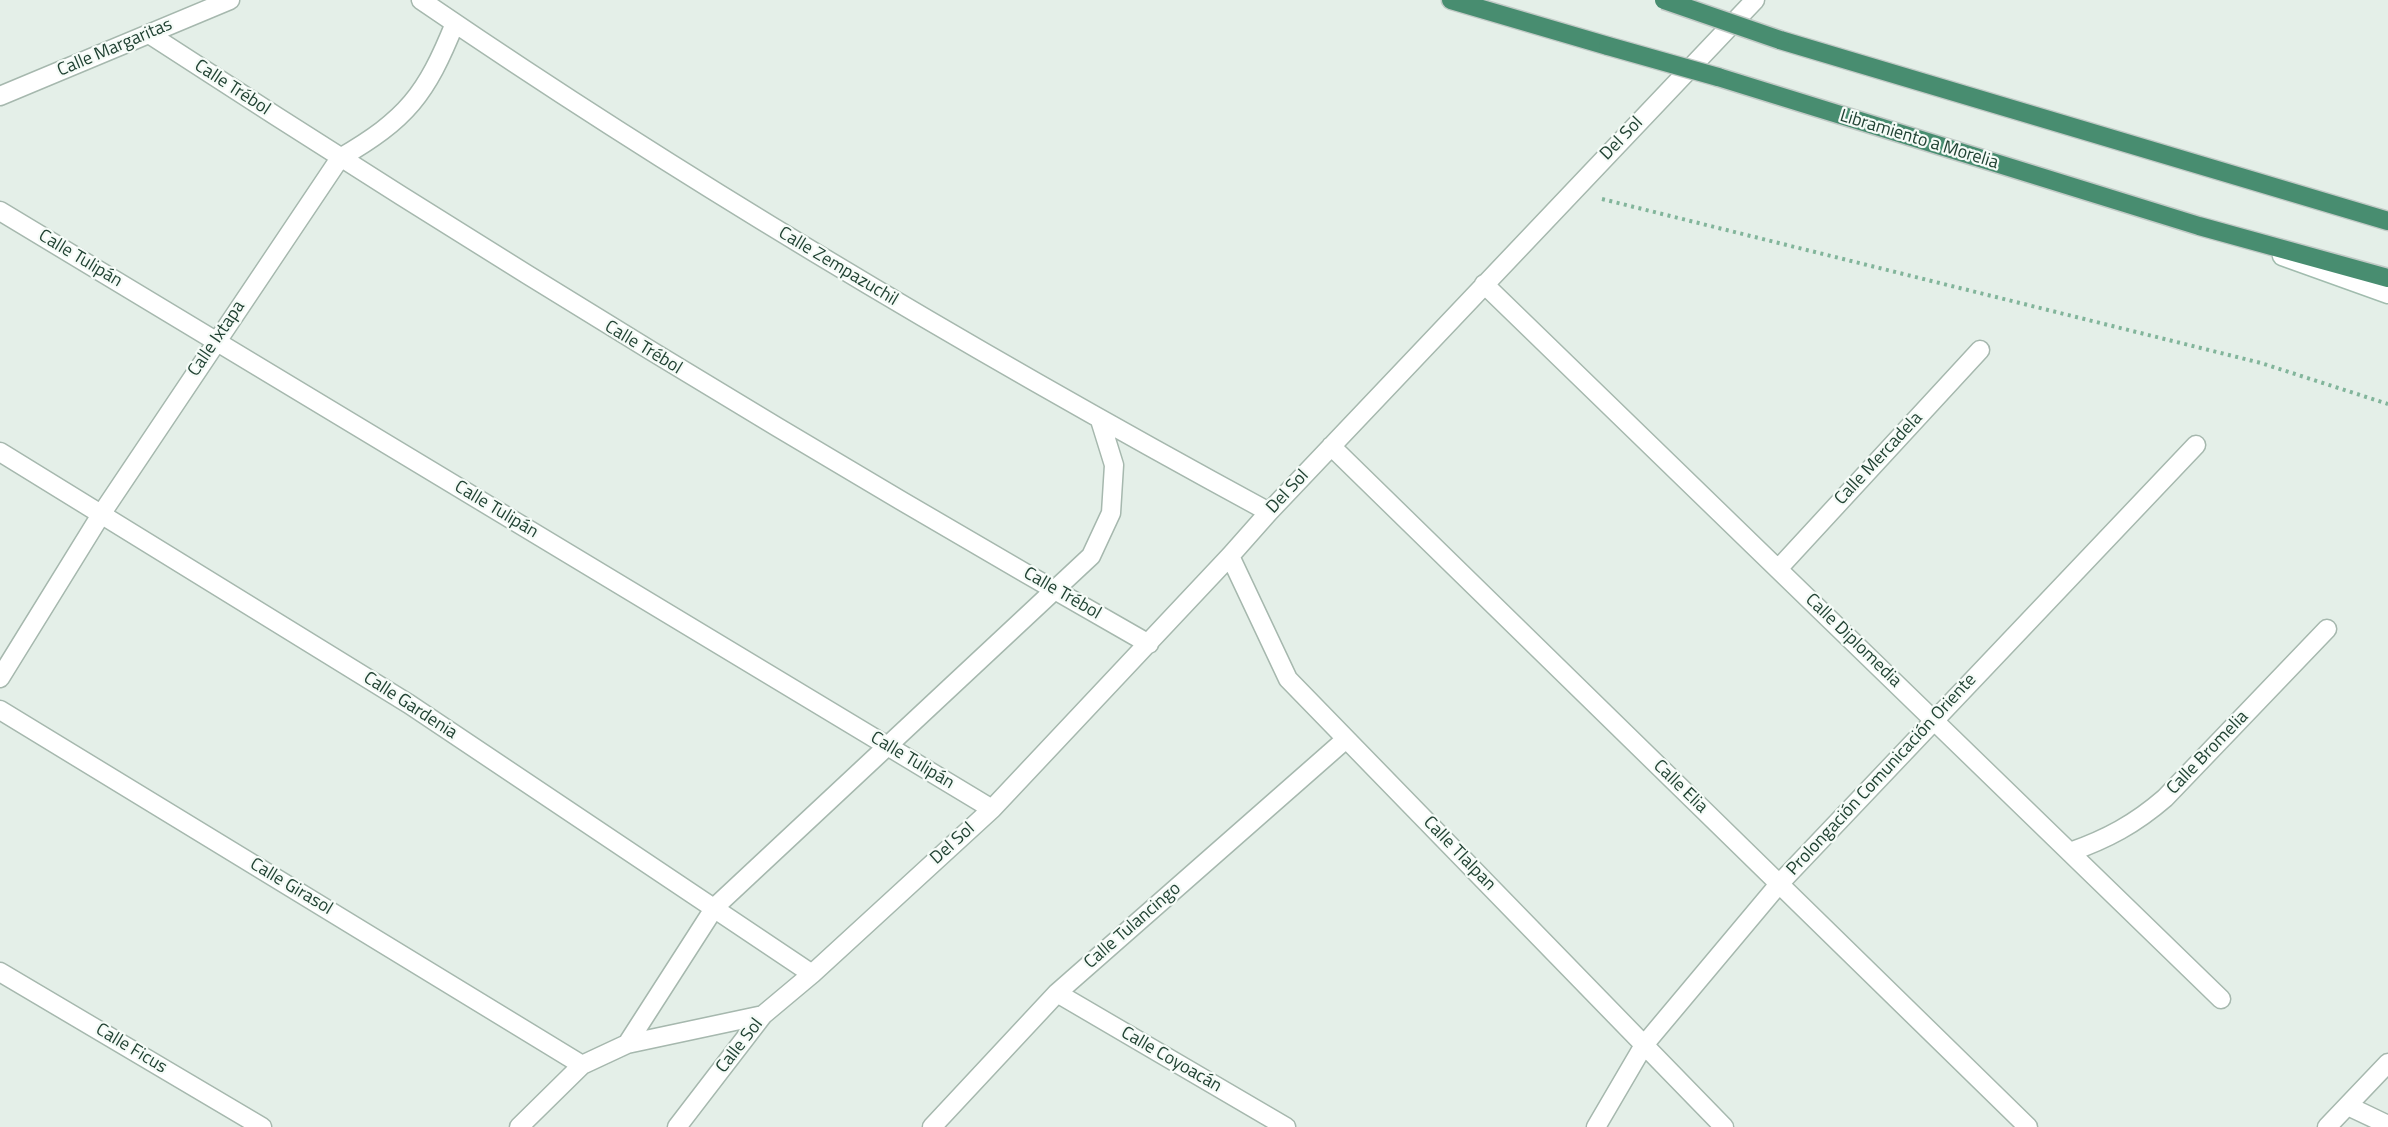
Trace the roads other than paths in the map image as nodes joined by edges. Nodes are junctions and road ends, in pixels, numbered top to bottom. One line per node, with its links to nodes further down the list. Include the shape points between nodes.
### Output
1 (230, 0): 7 (street, Calle Margaritas)
2 (421, 0): 6 (street, Calle Zempazuchil)
3 (1451, 0): 12 (highway, Libramiento a Morelia, bridge)
4 (1664, 0): 11 (highway, bridge, via 1780,40)
5 (1755, 0): 14 (street, Del Sol)
6 (455, 23): 9 (street, Calle Ixtapa, via 437,68 411,106 376,137); 18 (street, Calle Zempazuchil, via 773,229)
7 (149, 34): 8 (street, Calle Margaritas); 9 (street, Calle Trébol)
8 (0, 96)
9 (340, 158): 16 (street, Calle Ixtapa); 26 (street, Calle Trébol, via 755,415)
10 (0, 211): 16 (street, Calle Tulipán)
11 (2388, 219)
12 (2199, 226): 13 (highway, Libramiento a Morelia); 15 (street)
13 (2388, 278)
14 (1484, 284): 20 (street, Del Sol); 25 (street, Calle Diplomedia)
15 (2388, 294)
16 (215, 341): 23 (street, Calle Ixtapa); 33 (street, Calle Tulipán)
17 (1980, 350): 25 (street, Calle Mercadela)
18 (1100, 420): 22 (street, Calle Zempazuchil); 26 (street, via 1114,465 1111,513 1090,556)
19 (2196, 445): 31 (street, Prolongación Comunicación Oriente)
20 (1331, 446): 22 (street, Del Sol); 36 (street, Calle Elia)
21 (0, 452): 23 (street, Calle Gardenia)
22 (1269, 512): 24 (street, Del Sol)
23 (102, 513): 29 (street, Calle Ixtapa); 37 (street, Calle Gardenia, via 409,704)
24 (1230, 556): 28 (street, Del Sol); 32 (street, Calle Tlalpan, via 1288,679)
25 (1778, 569): 31 (street, Calle Diplomedia)
26 (1055, 591): 28 (street, Calle Trébol); 33 (street)
27 (2327, 629): 35 (street, Calle Bromelia, via 2138,822 2107,839)
28 (1149, 644): 34 (street, Del Sol)
29 (0, 678)
30 (0, 710): 46 (street, Calle Girasol)
31 (1934, 720): 35 (street, Calle Diplomedia); 36 (street, Prolongación Comunicación Oriente)
32 (1346, 739): 40 (street, Calle Tulancingo); 44 (street, Calle Tlalpan)
33 (886, 745): 34 (street, Calle Tulipán); 37 (street)
34 (992, 809): 39 (street, Del Sol)
35 (2070, 852): 41 (street, Calle Diplomedia)
36 (1779, 884): 44 (street, Prolongación Comunicación Oriente); 56 (street, Calle Elia)
37 (715, 907): 39 (street, Calle Gardenia); 43 (street)
38 (0, 972): 49 (street, Calle Ficus)
39 (812, 974): 42 (street, Calle Sol)
40 (1057, 993): 52 (street, Calle Tulancingo); 53 (street, Calle Coyoacán)
41 (2221, 999)
42 (763, 1015): 43 (street); 51 (street, Calle Sol)
43 (627, 1044): 46 (street)
44 (1644, 1045): 54 (street, Prolongación Comunicación Oriente); 55 (street, Calle Tlalpan)
45 (2388, 1063): 47 (street)
46 (582, 1065): 50 (street)
47 (2348, 1106): 48 (street); 57 (street)
48 (2388, 1125)
49 (262, 1127)
50 (519, 1127)
51 (677, 1127)
52 (932, 1127)
53 (1286, 1127)
54 (1596, 1127)
55 (1724, 1127)
56 (2028, 1127)
57 (2327, 1127)

